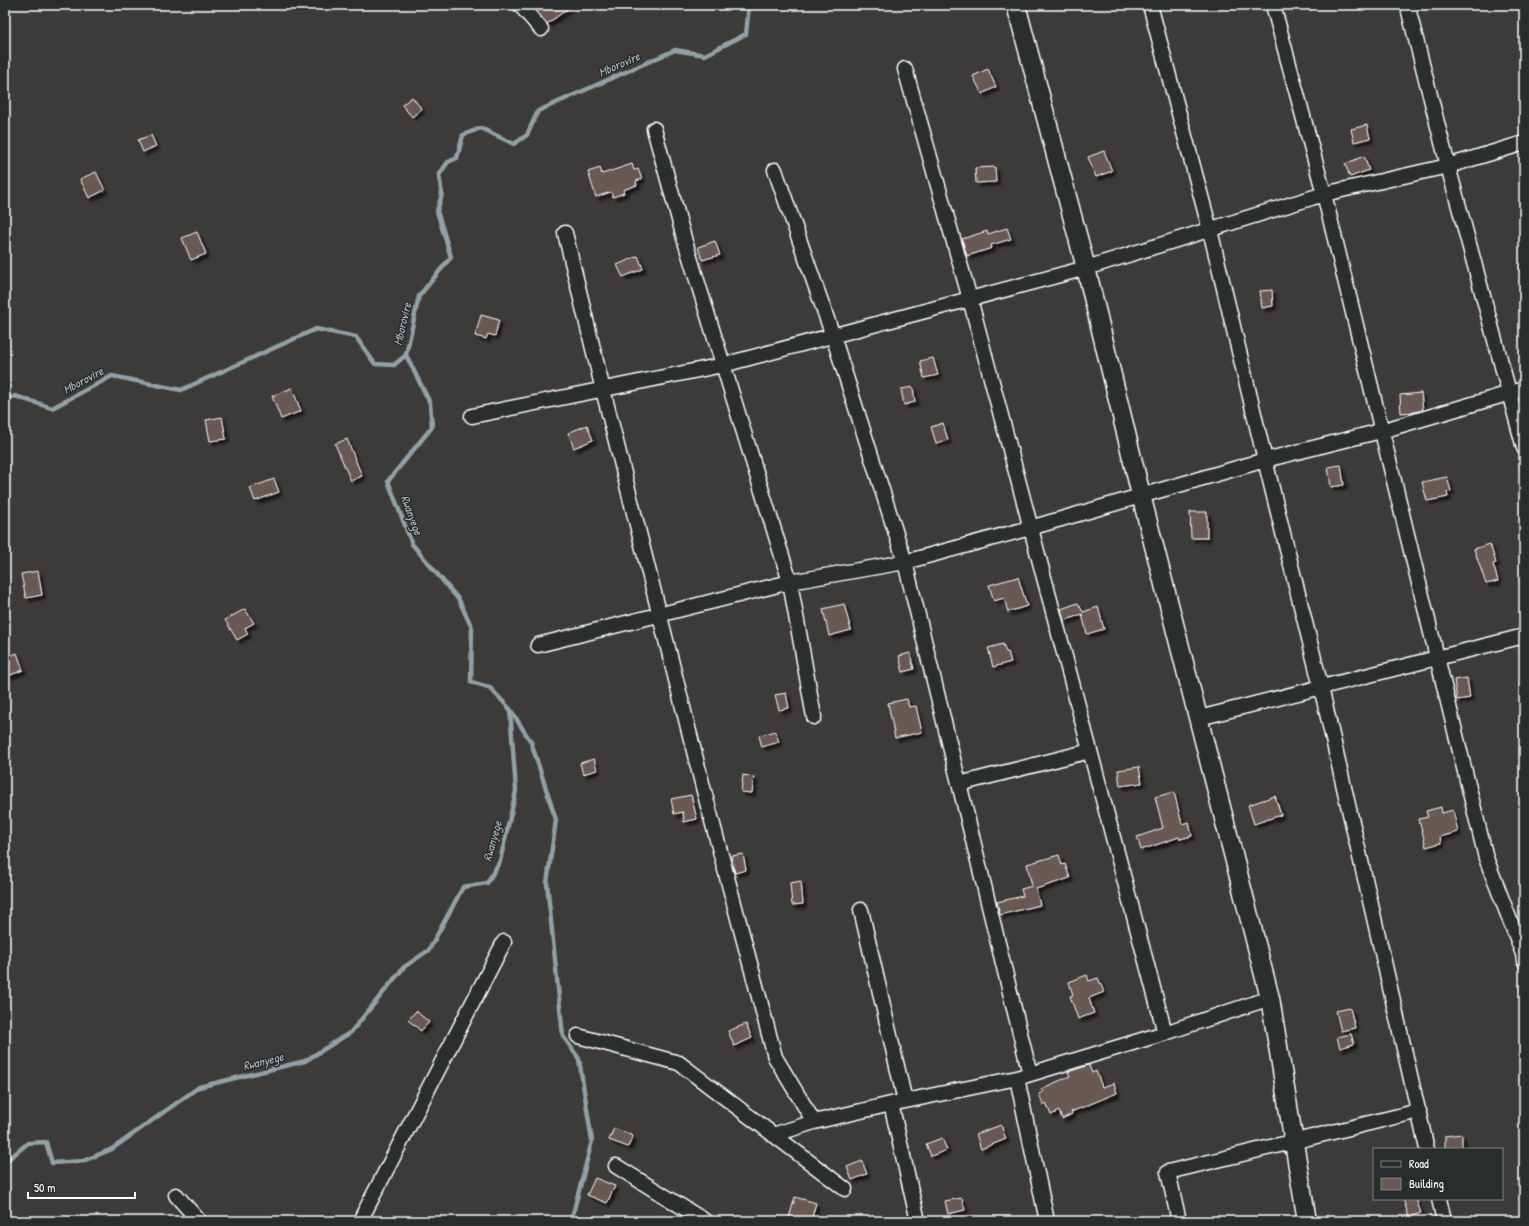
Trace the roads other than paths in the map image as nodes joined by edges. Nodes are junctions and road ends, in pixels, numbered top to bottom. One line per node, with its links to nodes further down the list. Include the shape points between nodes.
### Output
1 (520, 5): 6 (street)
2 (1016, 5): 15 (street)
3 (1150, 5): 13 (street)
4 (1273, 5): 12 (street)
5 (1411, 5): 10 (street, via 1409,12)
6 (540, 29)
7 (905, 68): 16 (street)
8 (654, 129): 18 (street)
9 (1524, 142): 10 (street)
10 (1448, 166): 12 (street); 21 (street)
11 (775, 170): 17 (street)
12 (1324, 194): 13 (street); 23 (street)
13 (1210, 230): 15 (street); 25 (street)
14 (565, 233): 20 (street)
15 (1086, 268): 16 (street); 26 (street)
16 (970, 299): 17 (street); 27 (street)
17 (833, 336): 18 (street); 28 (street)
18 (723, 366): 20 (street); 29 (street)
19 (1524, 389): 21 (street)
20 (603, 390): 22 (street); 30 (street)
21 (1508, 393): 23 (street); 24 (street)
22 (472, 416)
23 (1382, 431): 25 (street); 33 (street)
24 (1524, 448)
25 (1265, 460): 26 (street); 34 (street)
26 (1141, 495): 27 (street); 36 (street)
27 (1030, 528): 28 (street); 37 (street)
28 (905, 562): 29 (street); 38 (street)
29 (790, 582): 30 (street); 35 (street)
30 (659, 614): 32 (street); 48 (street, via 775,1057)
31 (1524, 636): 33 (street)
32 (538, 645)
33 (1436, 658): 34 (street); 41 (street, via 1486,858)
34 (1321, 687): 36 (street); 47 (street)
35 (814, 717)
36 (1199, 718): 42 (street)
37 (1090, 751): 38 (street); 43 (street)
38 (959, 784): 45 (street)
39 (861, 910): 46 (street)
40 (504, 942): 57 (street)
41 (1524, 961)
42 (1270, 998): 43 (street); 50 (street)
43 (1165, 1033): 45 (street)
44 (578, 1036): 49 (street, via 679,1063)
45 (1023, 1076): 46 (street); 60 (street)
46 (898, 1102): 48 (street); 59 (street)
47 (1418, 1111): 50 (street); 51 (street)
48 (814, 1122): 49 (street)
49 (773, 1135): 53 (street)
50 (1294, 1142): 61 (street, via 1168,1172); 62 (street)
51 (1427, 1148)
52 (616, 1166): 58 (street)
53 (845, 1189)
54 (176, 1195): 56 (street)
55 (1438, 1200): 63 (street)
56 (199, 1221)
57 (360, 1221)
58 (705, 1221)
59 (918, 1221)
60 (1048, 1221)
61 (1179, 1221)
62 (1307, 1221)
63 (1444, 1221)

